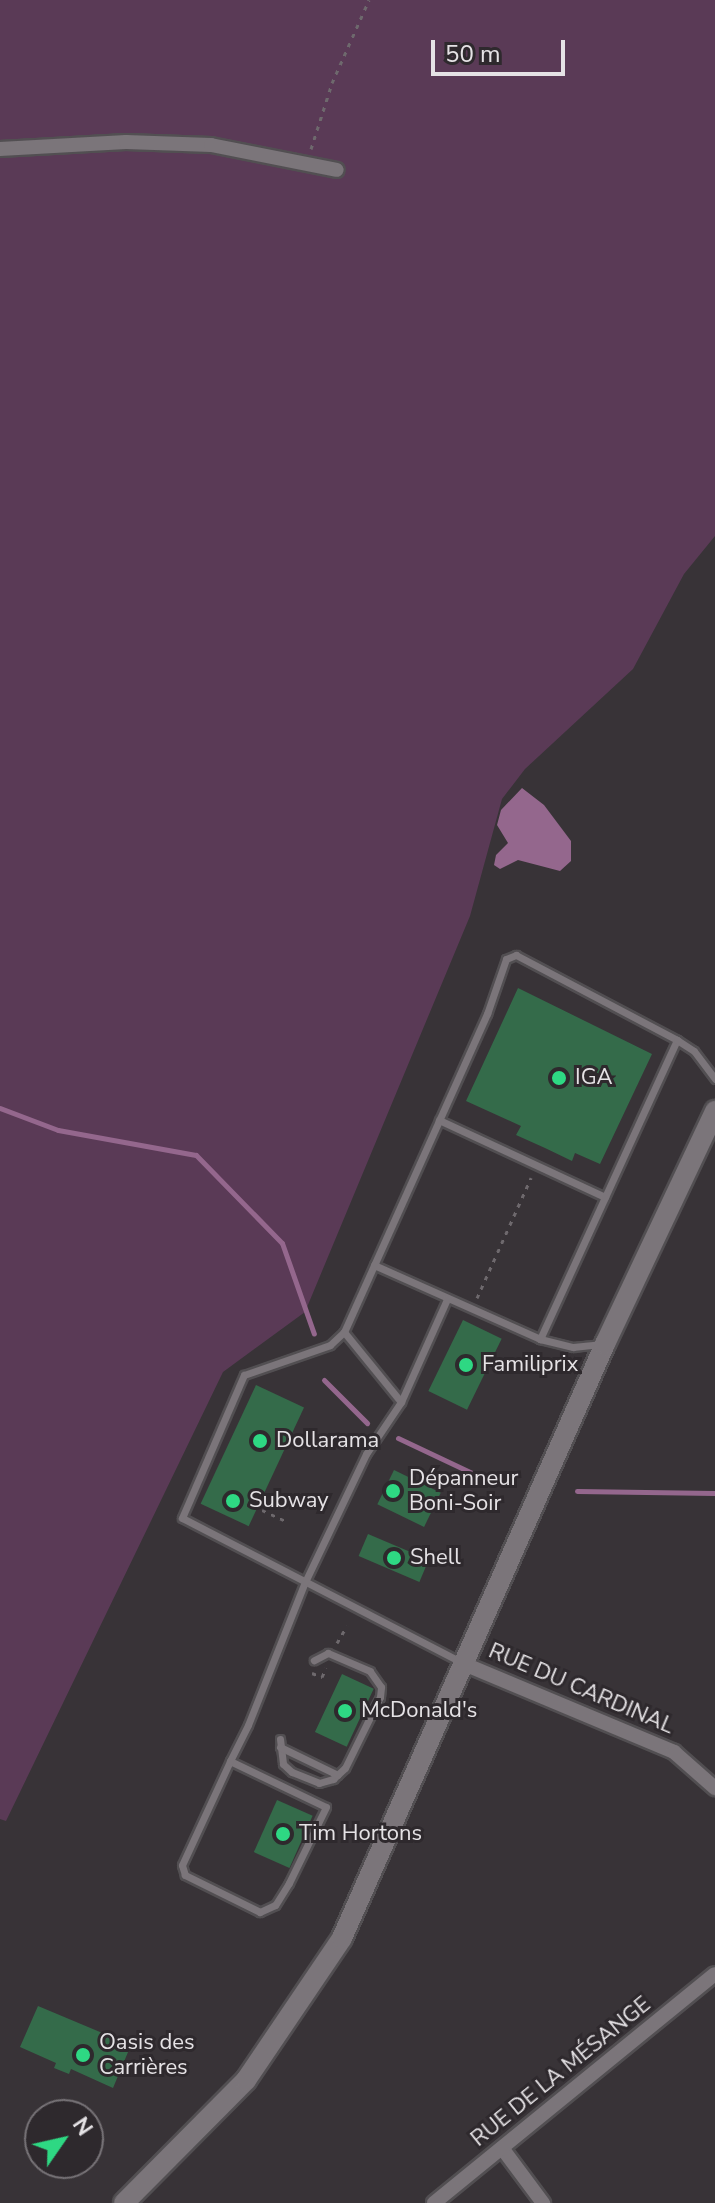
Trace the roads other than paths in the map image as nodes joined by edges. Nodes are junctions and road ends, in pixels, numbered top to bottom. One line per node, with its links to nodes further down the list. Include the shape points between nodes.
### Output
1 (0, 149): 2 (street, via 126,142 211,145)
2 (337, 170)
3 (677, 1040): 4 (lane, via 694,1051); 6 (lane, via 511,956 496,979 487,1014); 7 (lane)
4 (715, 1079)
5 (715, 1111): 12 (main road)
6 (439, 1120): 7 (lane); 8 (lane)
7 (605, 1197): 11 (lane)
8 (374, 1265): 9 (lane); 10 (lane)
9 (447, 1299): 11 (lane); 13 (lane)
10 (344, 1332): 13 (lane); 14 (lane, via 330,1345 244,1375 182,1518)
11 (540, 1339): 12 (lane, via 573,1347)
12 (605, 1344): 16 (main road)
13 (401, 1402): 14 (lane, via 366,1454)
14 (305, 1582): 16 (lane); 17 (lane)
15 (314, 1660): 18 (lane, via 328,1653 370,1671 381,1687)
16 (464, 1664): 19 (street, RUE DU CARDINAL, via 660,1745); 22 (main road, via 342,1938 312,1988 246,2080)
17 (230, 1761): 17 (lane, via 182,1865 185,1875 260,1912 275,1905 326,1809)
18 (339, 1775): 18 (lane, via 319,1783 303,1777 283,1764 280,1743)
19 (712, 1778)
20 (715, 1974): 21 (street, RUE DE LA MÉSANGE)
21 (502, 2148): 23 (street, RUE DE LA MÉSANGE); 24 (street)
22 (124, 2203)
23 (434, 2203)
24 (543, 2203)

